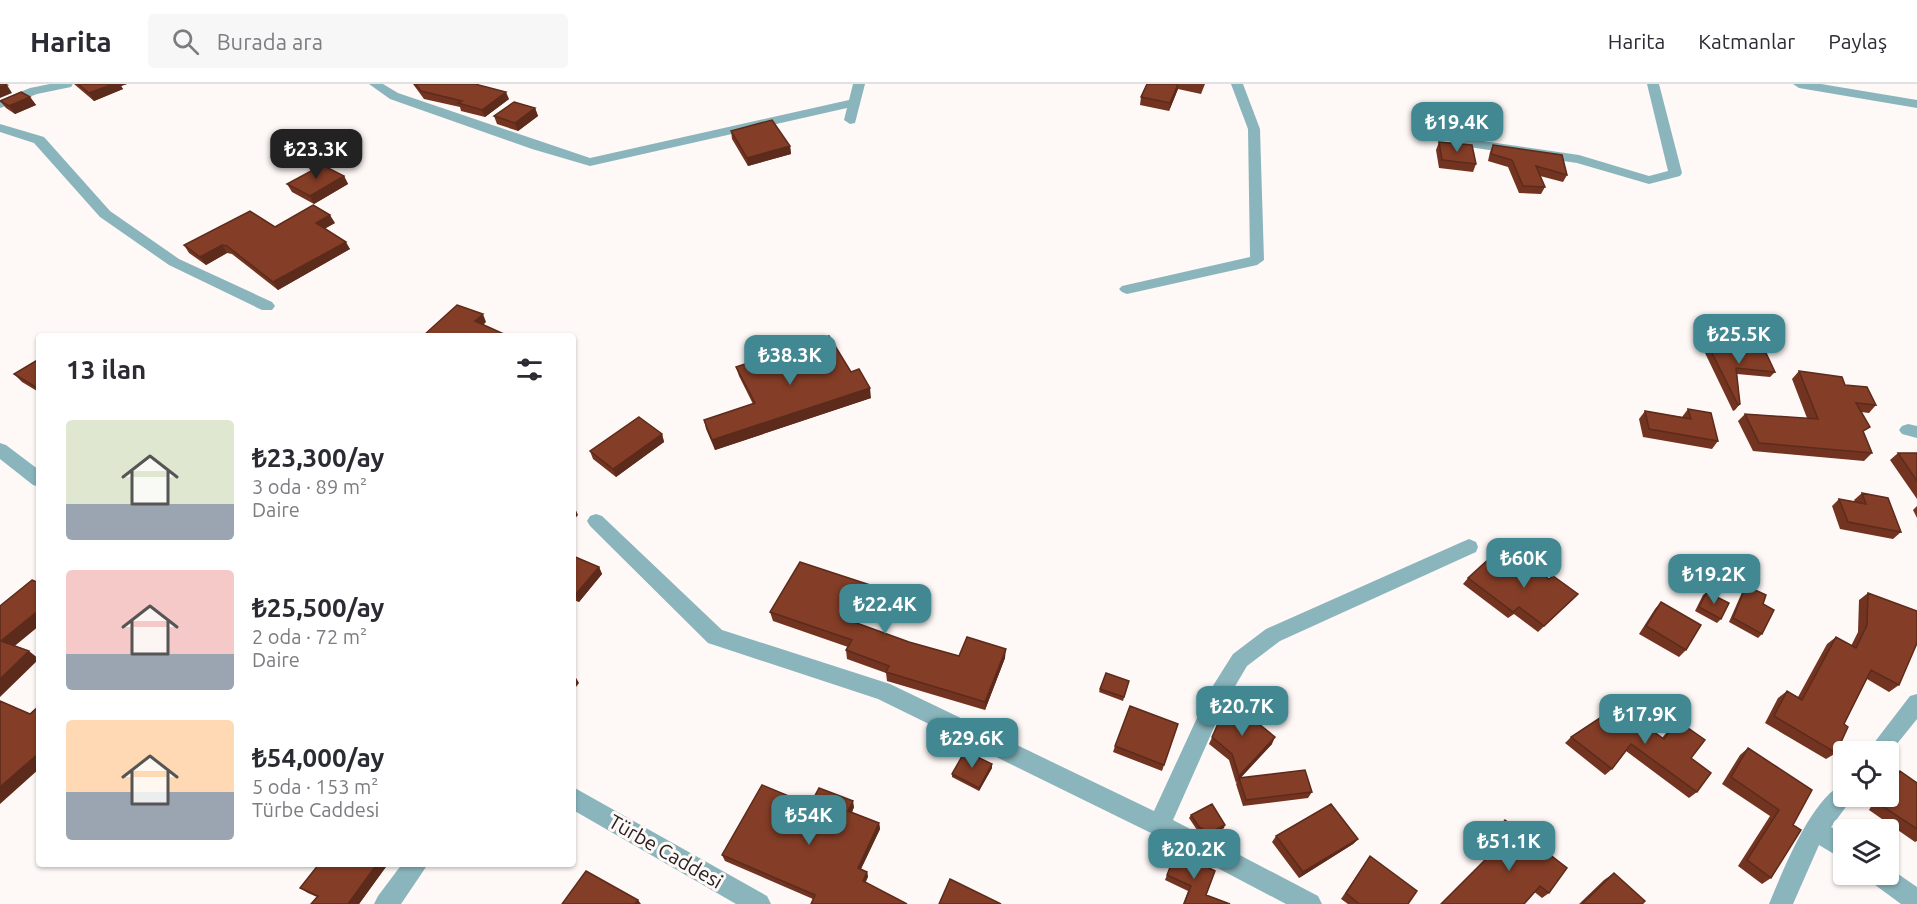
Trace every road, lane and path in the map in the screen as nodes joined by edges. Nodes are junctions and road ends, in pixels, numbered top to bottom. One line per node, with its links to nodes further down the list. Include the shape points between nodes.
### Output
1 (20, 84): 8 (street)
2 (67, 84): 8 (street)
3 (375, 84): 9 (street, via 394,96 590,162)
4 (859, 84): 9 (street)
5 (1237, 84): 15 (street, via 1254,129 1257,260)
6 (1653, 84): 14 (street, via 1675,173 1649,180 1579,159)
7 (1799, 84): 11 (street)
8 (34, 91): 10 (street)
9 (855, 102): 12 (street)
10 (0, 104)
11 (1917, 104)
12 (850, 120)
13 (0, 128): 16 (street, via 39,140 105,214 174,262)
14 (1469, 142)
15 (1127, 289)
16 (267, 306)
17 (0, 450): 18 (street)
18 (36, 478)
19 (597, 521): 25 (street, via 715,636 883,691)
20 (1469, 547): 25 (street, via 1273,635 1240,660 1216,699)
21 (1917, 703): 22 (street)
22 (1887, 741)
23 (576, 800): 32 (street, Türbe Caddesi)
24 (1833, 807): 26 (street)
25 (1159, 825): 33 (street)
26 (1815, 829): 27 (street); 34 (street)
27 (1833, 841)
28 (414, 867): 31 (street)
29 (1894, 885): 30 (street)
30 (1917, 901)
31 (386, 904)
32 (759, 904)
33 (1310, 904)
34 (1781, 904)

